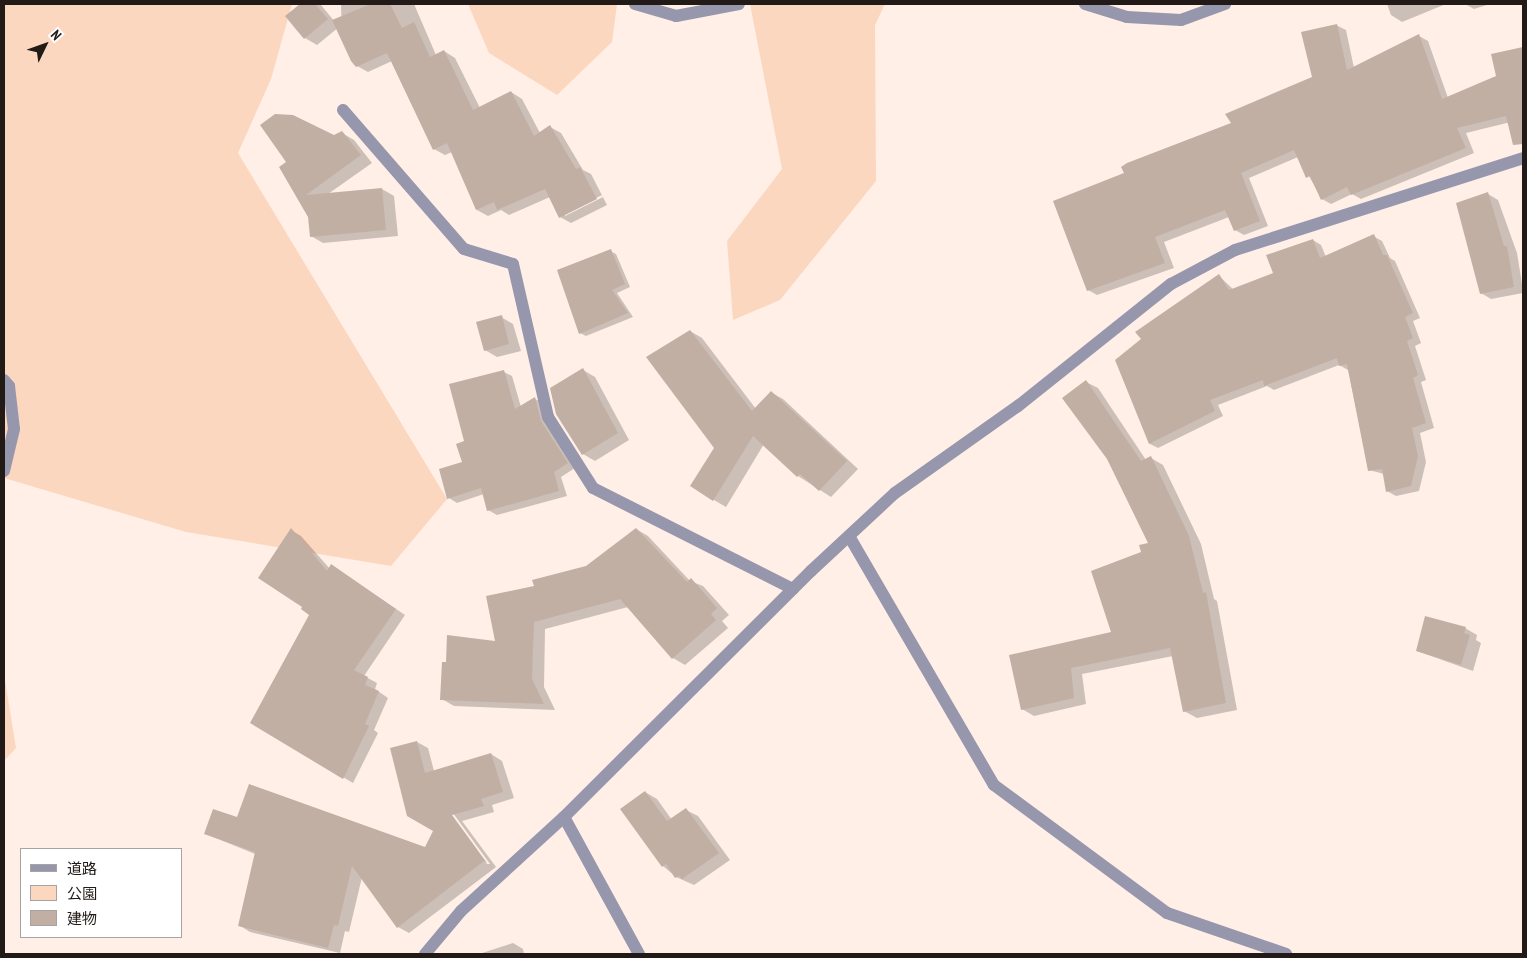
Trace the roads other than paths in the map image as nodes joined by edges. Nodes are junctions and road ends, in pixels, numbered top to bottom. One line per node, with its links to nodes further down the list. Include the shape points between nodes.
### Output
1 (635, 4): 2 (street, via 676,16)
2 (739, 4)
3 (1085, 4): 4 (street, via 1127,17 1181,20)
4 (1225, 4)
5 (343, 110): 10 (street, via 464,249 513,264 548,417 593,488)
6 (1523, 158): 9 (street, via 1235,250 1171,284 1018,406 895,493)
7 (4, 380): 8 (street, via 9,386 14,429)
8 (4, 471)
9 (849, 536): 10 (street); 14 (street, via 994,785 1167,913)
10 (793, 589): 11 (street)
11 (564, 817): 12 (street, via 461,911); 13 (street)
12 (425, 954)
13 (639, 954)
14 (1286, 954)

